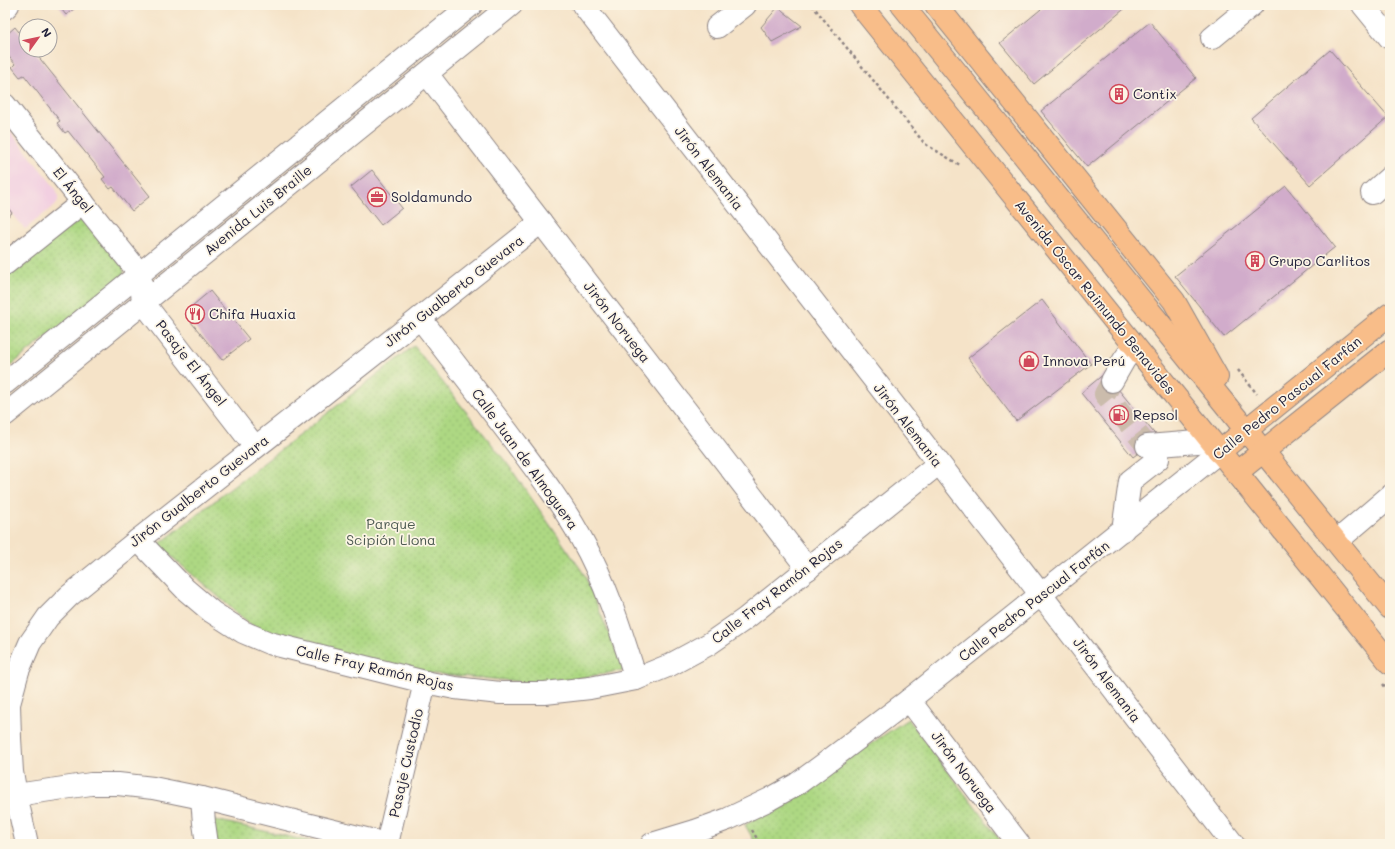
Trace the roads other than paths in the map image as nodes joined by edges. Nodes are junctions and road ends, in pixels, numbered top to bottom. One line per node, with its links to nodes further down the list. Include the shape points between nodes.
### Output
1 (8, 5): 11 (street)
2 (471, 5): 22 (street, Avenida Luis Braille)
3 (511, 5): 15 (street, Avenida Luis Braille)
4 (583, 5): 36 (street, Jirón Alemania)
5 (745, 5): 12 (street)
6 (860, 5): 26 (main road, Avenida Óscar Raimundo Benavides)
7 (902, 5): 31 (main road)
8 (936, 5): 31 (main road, via 1174,301)
9 (1252, 5): 13 (street)
10 (1363, 5): 14 (street)
11 (5, 8)
12 (717, 27)
13 (1212, 38)
14 (1390, 38)
15 (427, 74): 20 (street, Jirón Noruega); 23 (street, Avenida Luis Braille)
16 (5, 105): 19 (street, El Ángel)
17 (1390, 177): 18 (street)
18 (1372, 193)
19 (83, 202): 21 (street); 22 (street, El Ángel)
20 (541, 222): 25 (street, Jirón Gualberto Guevara); 43 (street, Jirón Noruega)
21 (5, 264)
22 (140, 274): 23 (street); 29 (street, Avenida Luis Braille)
23 (143, 302): 30 (street, Avenida Luis Braille); 33 (street, Pasaje El Ángel)
24 (1390, 314): 31 (main road, Calle Pedro Pascual Farfán)
25 (420, 318): 33 (street, Jirón Gualberto Guevara); 47 (street, Calle Juan de Almoguera, via 530,462 582,539 603,582 620,626)
26 (1134, 346): 28 (street); 32 (main road, Avenida Óscar Raimundo Benavides)
27 (1390, 350): 34 (main road, Calle Pedro Pascual Farfán)
28 (1112, 381)
29 (5, 383)
30 (5, 415)
31 (1247, 430): 32 (main road, Calle Pedro Pascual Farfán); 34 (main road)
32 (1215, 446): 35 (street); 37 (street, Calle Pedro Pascual Farfán); 38 (main road, Avenida Óscar Raimundo Benavides)
33 (255, 447): 41 (street, Jirón Gualberto Guevara)
34 (1264, 451): 38 (main road, Calle Pedro Pascual Farfán); 42 (main road)
35 (1152, 453): 37 (street, via 1174,469); 40 (street, via 1130,481)
36 (938, 464): 43 (street, Calle Fray Ramón Rojas); 44 (street, Jirón Alemania)
37 (1193, 474): 40 (street, Calle Pedro Pascual Farfán)
38 (1236, 474): 46 (main road, Avenida Óscar Raimundo Benavides)
39 (1390, 496): 42 (street)
40 (1123, 530): 44 (street, Calle Pedro Pascual Farfán)
41 (138, 540): 48 (street, Calle Fray Ramón Rojas, via 186,590 212,612 243,632 269,643); 50 (street, Jirón Gualberto Guevara, via 68,596 48,617 30,643 18,671 9,704)
42 (1336, 541): 45 (main road)
43 (808, 569): 47 (street, Calle Fray Ramón Rojas, via 709,644 670,665)
44 (1042, 595): 49 (street, Calle Pedro Pascual Farfán); 57 (street, Jirón Alemania)
45 (1387, 599)
46 (1390, 663)
47 (636, 679): 48 (street, Calle Fray Ramón Rojas, via 545,693 455,688)
48 (425, 682): 54 (street, Pasaje Custodio)
49 (909, 700): 55 (street, Calle Pedro Pascual Farfán, via 797,784 738,814); 56 (street, Jirón Noruega)
50 (16, 795): 51 (street, via 91,784 118,784); 52 (street, Jirón Gualberto Guevara)
51 (202, 798): 53 (street); 54 (street)
52 (27, 844)
53 (207, 844)
54 (387, 844)
55 (652, 844)
56 (1019, 844)
57 (1233, 844)

